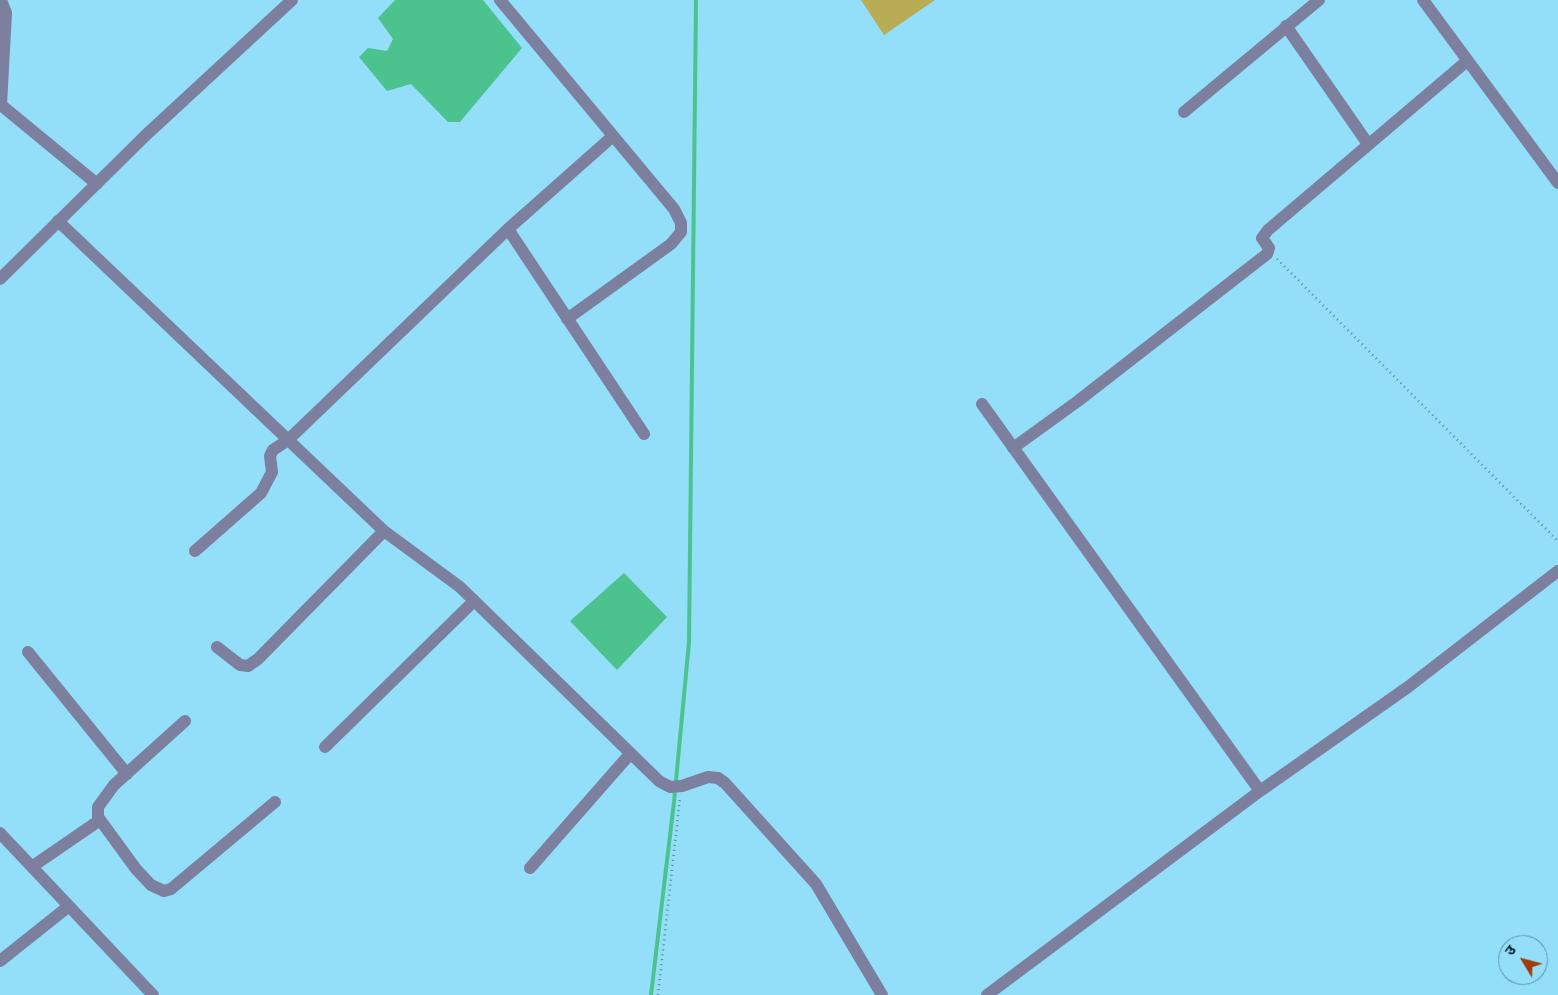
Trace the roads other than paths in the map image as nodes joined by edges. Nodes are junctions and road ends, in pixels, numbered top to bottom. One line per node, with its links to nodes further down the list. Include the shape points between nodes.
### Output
1 (1, 0): 12 (street, via 6,13 1,105)
2 (500, 0): 9 (street)
3 (1319, 0): 6 (street)
4 (1423, 0): 7 (street)
5 (285, 2): 12 (street)
6 (1286, 26): 8 (street); 10 (street)
7 (1467, 61): 10 (street); 11 (street)
8 (1184, 112)
9 (613, 136): 14 (street); 16 (street, via 674,209 681,223 681,232 671,244)
10 (1368, 144): 20 (street, via 1264,234 1263,242 1270,252)
11 (1558, 183)
12 (97, 184): 13 (street)
13 (58, 222): 15 (street); 19 (street)
14 (508, 229): 16 (street); 19 (street)
15 (0, 279)
16 (567, 319): 18 (street)
17 (982, 404): 20 (street)
18 (644, 434)
19 (288, 440): 21 (street); 22 (street, via 271,452 272,472 261,492)
20 (1013, 448): 31 (street)
21 (384, 531): 24 (street); 25 (street, via 248,666 240,665)
22 (195, 551)
23 (1558, 571): 31 (street, via 1408,687)
24 (474, 601): 28 (street); 29 (street)
25 (217, 647)
26 (28, 652): 30 (street)
27 (185, 721): 30 (street)
28 (325, 747)
29 (630, 754): 36 (street); 40 (street, via 659,781 677,787 708,776 725,783 816,884)
30 (127, 774): 33 (street, via 114,785 98,807)
31 (1260, 791): 41 (street)
32 (275, 802): 33 (street, via 171,889 164,891 151,885 136,869)
33 (100, 820): 35 (street)
34 (0, 833): 35 (street)
35 (33, 866): 37 (street)
36 (530, 868)
37 (69, 906): 38 (street); 39 (street)
38 (0, 961)
39 (153, 995)
40 (882, 995)
41 (987, 995)

